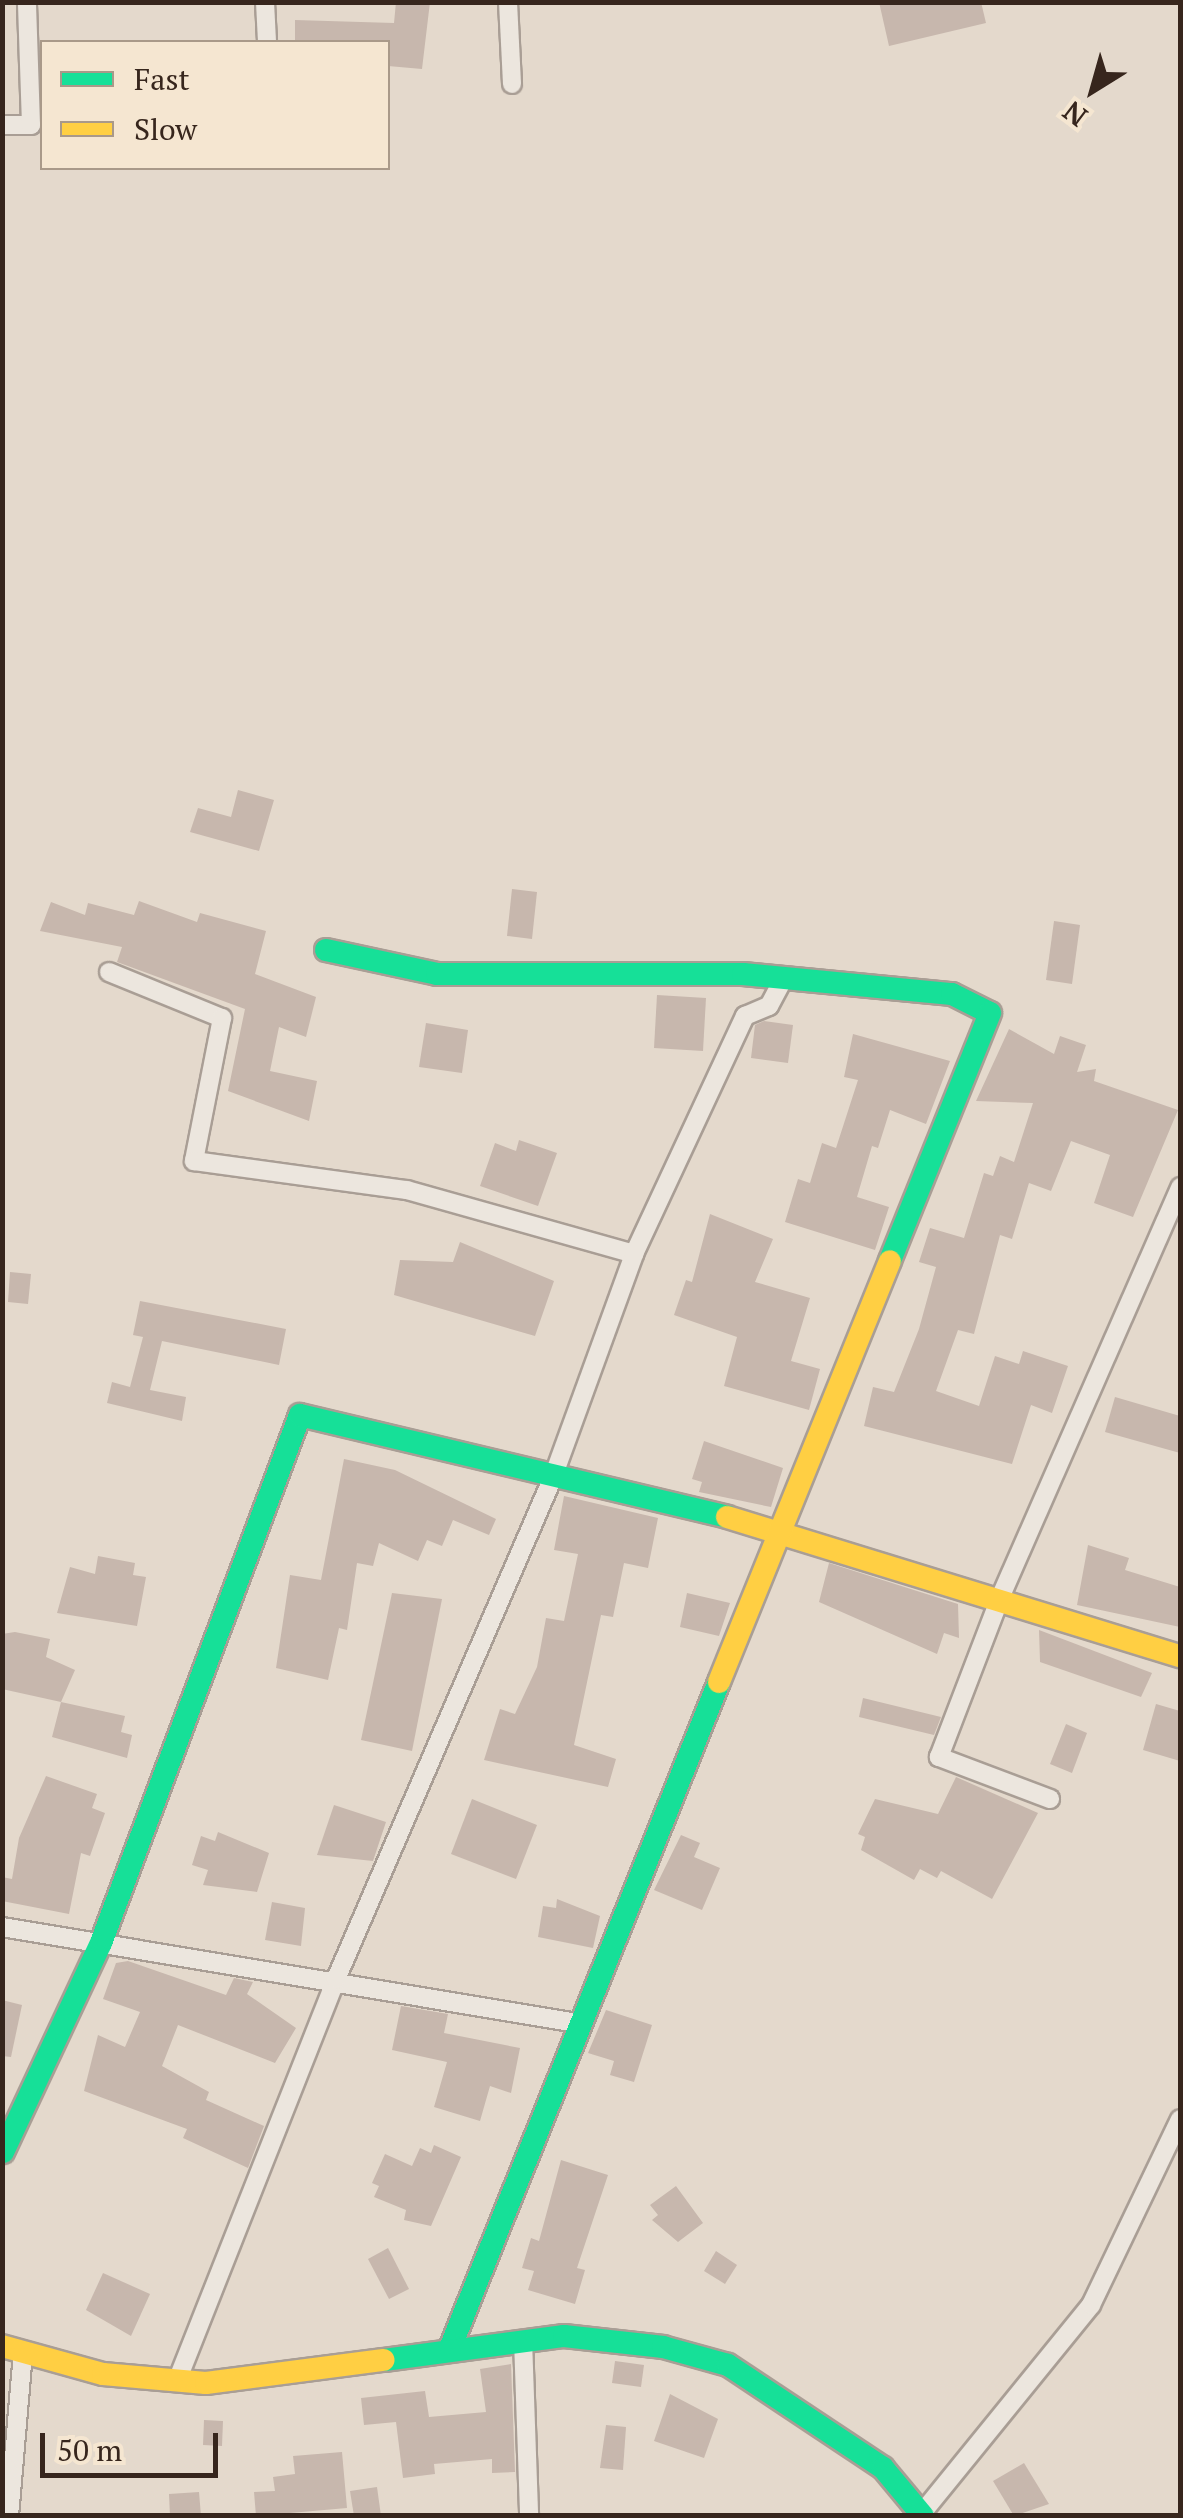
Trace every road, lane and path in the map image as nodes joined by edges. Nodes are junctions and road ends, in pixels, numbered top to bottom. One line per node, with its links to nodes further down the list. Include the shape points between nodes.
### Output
1 (28, 2): 6 (street, via 31,125)
2 (264, 2): 4 (street)
3 (508, 2): 5 (street)
4 (267, 40)
5 (512, 84)
6 (2, 125)
7 (326, 950): 9 (street, via 437,974)
8 (109, 972): 11 (street, via 222,1018 194,1161 407,1190)
9 (784, 978): 11 (street, via 769,1006 745,1016); 13 (street, via 952,994 990,1013)
10 (1180, 1187): 14 (street)
11 (634, 1254): 12 (street)
12 (553, 1477): 13 (street); 18 (street, via 300,1415); 19 (street)
13 (782, 1530): 14 (street); 20 (street)
14 (1000, 1598): 15 (street); 16 (street, via 939,1757)
15 (1180, 1656)
16 (1050, 1799)
17 (2, 1927): 18 (street)
18 (101, 1943): 19 (street); 22 (street)
19 (336, 1979): 20 (street); 26 (street)
20 (578, 2023): 24 (street)
21 (1180, 2119): 27 (street, via 1091,2305)
22 (3, 2152)
23 (524, 2340): 24 (street); 27 (street, via 613,2339 728,2365 882,2468); 29 (street)
24 (451, 2346): 26 (street, via 249,2381)
25 (13, 2349): 26 (street, via 103,2374); 28 (street)
26 (178, 2381)
27 (923, 2514)
28 (9, 2516)
29 (529, 2516)

